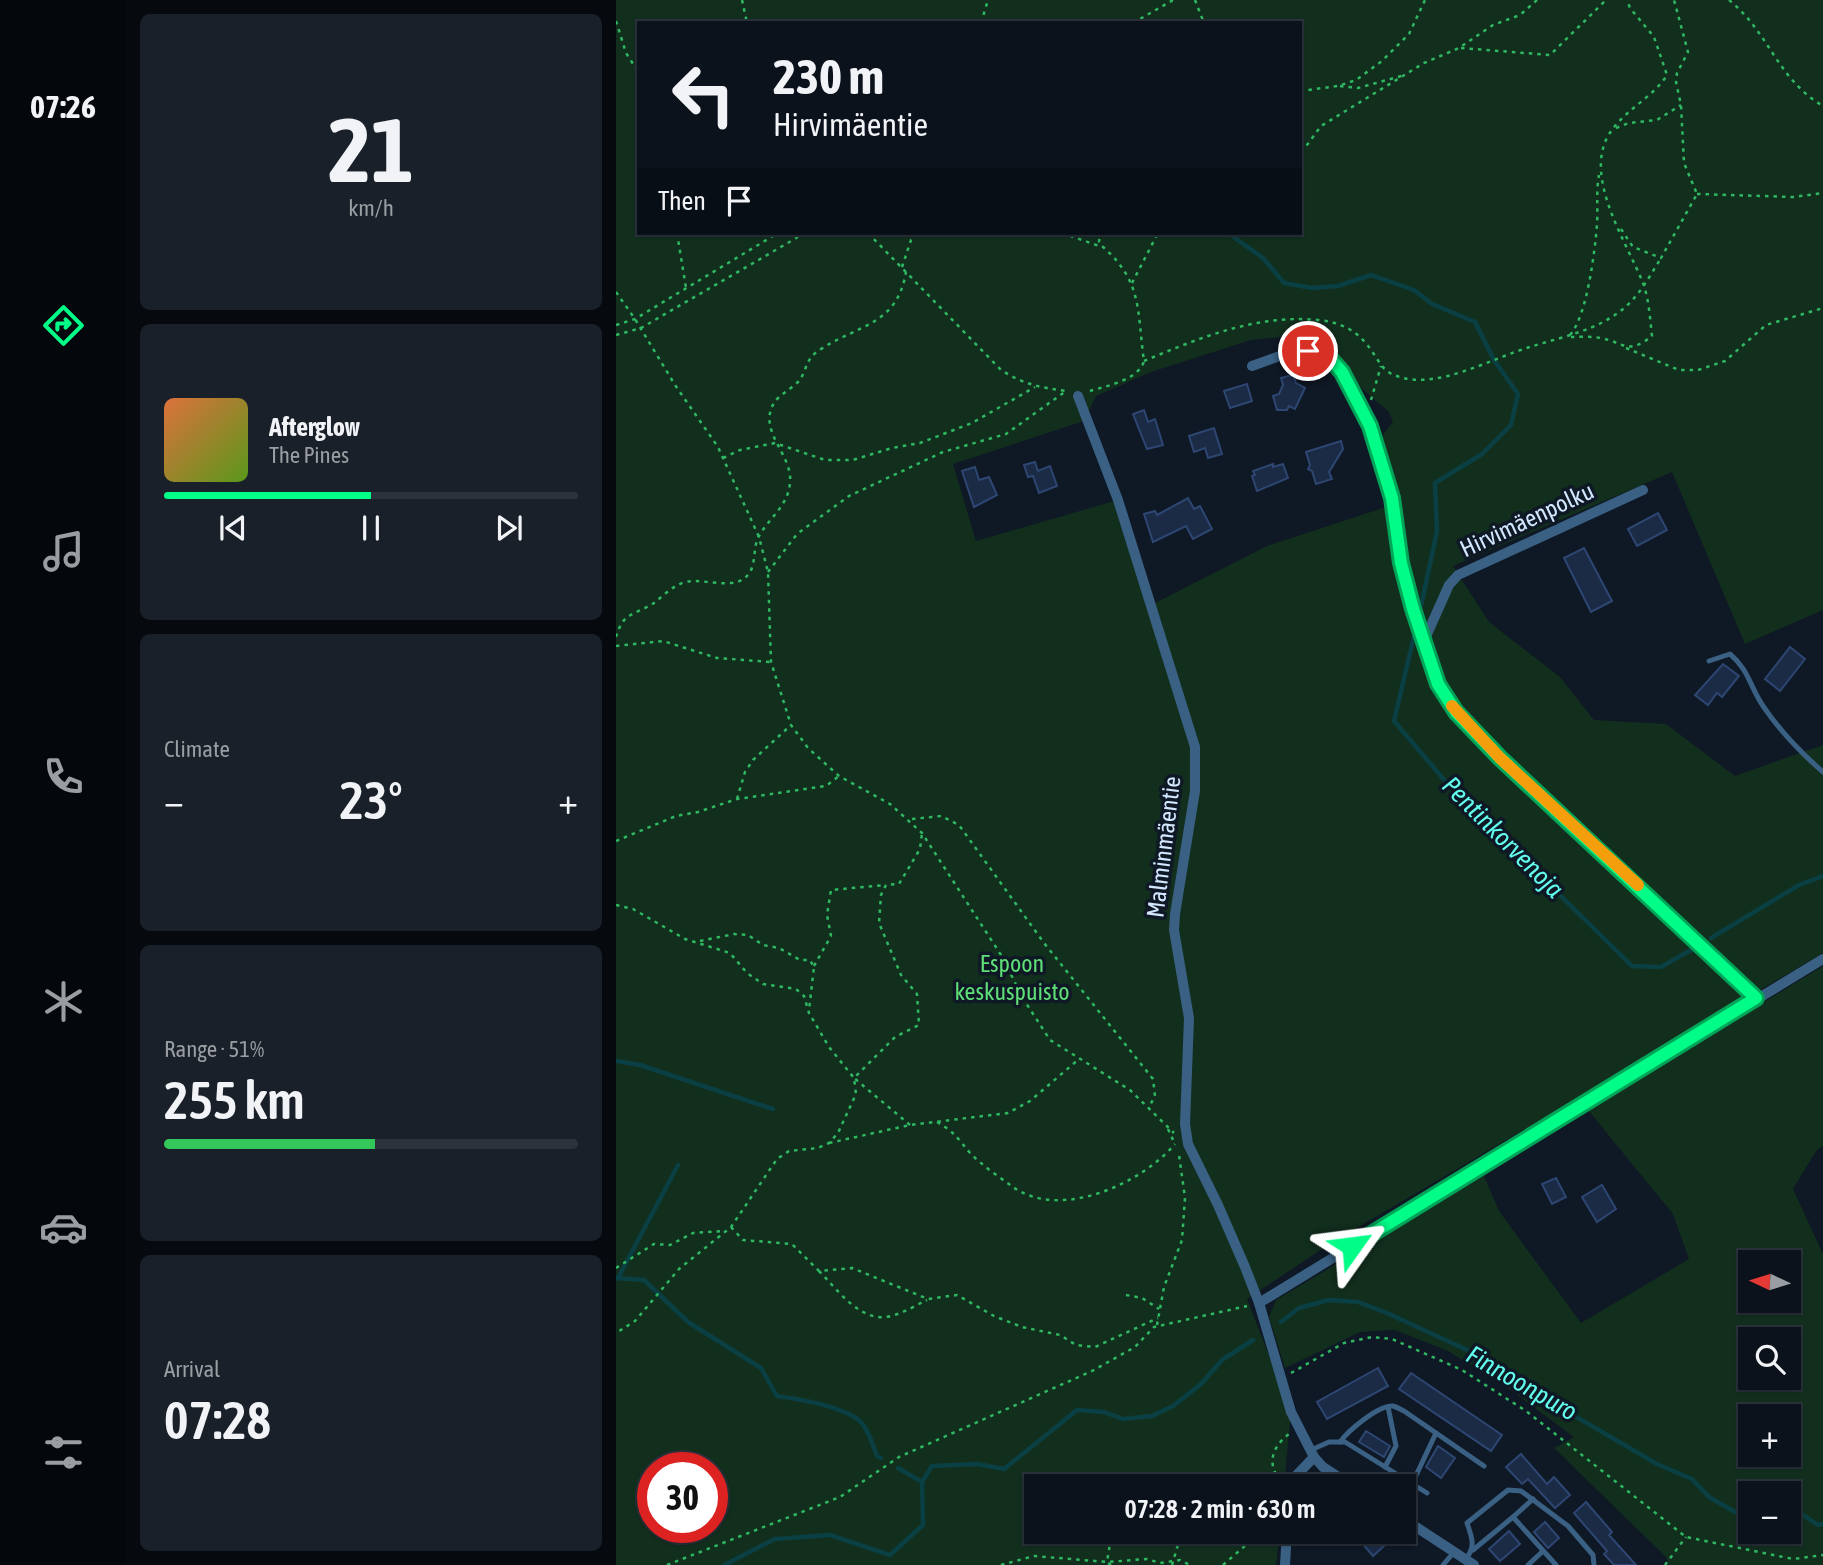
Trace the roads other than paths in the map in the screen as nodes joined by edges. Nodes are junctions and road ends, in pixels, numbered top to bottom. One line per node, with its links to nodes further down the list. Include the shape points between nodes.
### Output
1 (1252, 366): 4 (street, via 1308,351 1328,356 1342,372 1366,418 1392,498 1401,563)
2 (1078, 396): 9 (street, Malminmäentie, via 1118,500 1195,747 1195,791 1174,930 1189,1018 1185,1124 1188,1144)
3 (1643, 490): 4 (street, Hirvimäenpolku, via 1458,575)
4 (1424, 641): 8 (street, via 1438,684 1456,712)
5 (1709, 661): 6 (lane, via 1730,654 1743,665 1761,703 1792,744)
6 (1823, 772)
7 (1823, 959): 8 (street)
8 (1756, 998): 9 (street)
9 (1259, 1303): 13 (street, Malminmäentie, via 1281,1378)
10 (1388, 1407): 11 (lane, via 1404,1411); 12 (lane, via 1348,1430); 15 (lane, via 1396,1446)
11 (1436, 1433): 14 (lane); 19 (lane)
12 (1340, 1442): 13 (lane, via 1329,1442); 15 (lane)
13 (1312, 1454): 16 (street); 17 (street, Malminmäentie)
14 (1484, 1465)
15 (1385, 1467): 18 (lane)
16 (1297, 1474)
17 (1334, 1474)
18 (1396, 1474)
19 (1416, 1476)
20 (1416, 1486): 21 (lane)
21 (1427, 1493)
22 (1533, 1499): 23 (lane); 28 (lane, via 1508,1490 1467,1523); 33 (lane, via 1580,1539 1593,1555)
23 (1513, 1517): 26 (lane); 28 (lane)
24 (1416, 1527): 27 (street)
25 (1286, 1544): 29 (street)
26 (1543, 1551): 31 (lane); 32 (lane)
27 (1454, 1552): 28 (street); 30 (lane)
28 (1471, 1558)
29 (1285, 1565)
30 (1443, 1565)
31 (1528, 1565)
32 (1556, 1565)
33 (1594, 1565)

